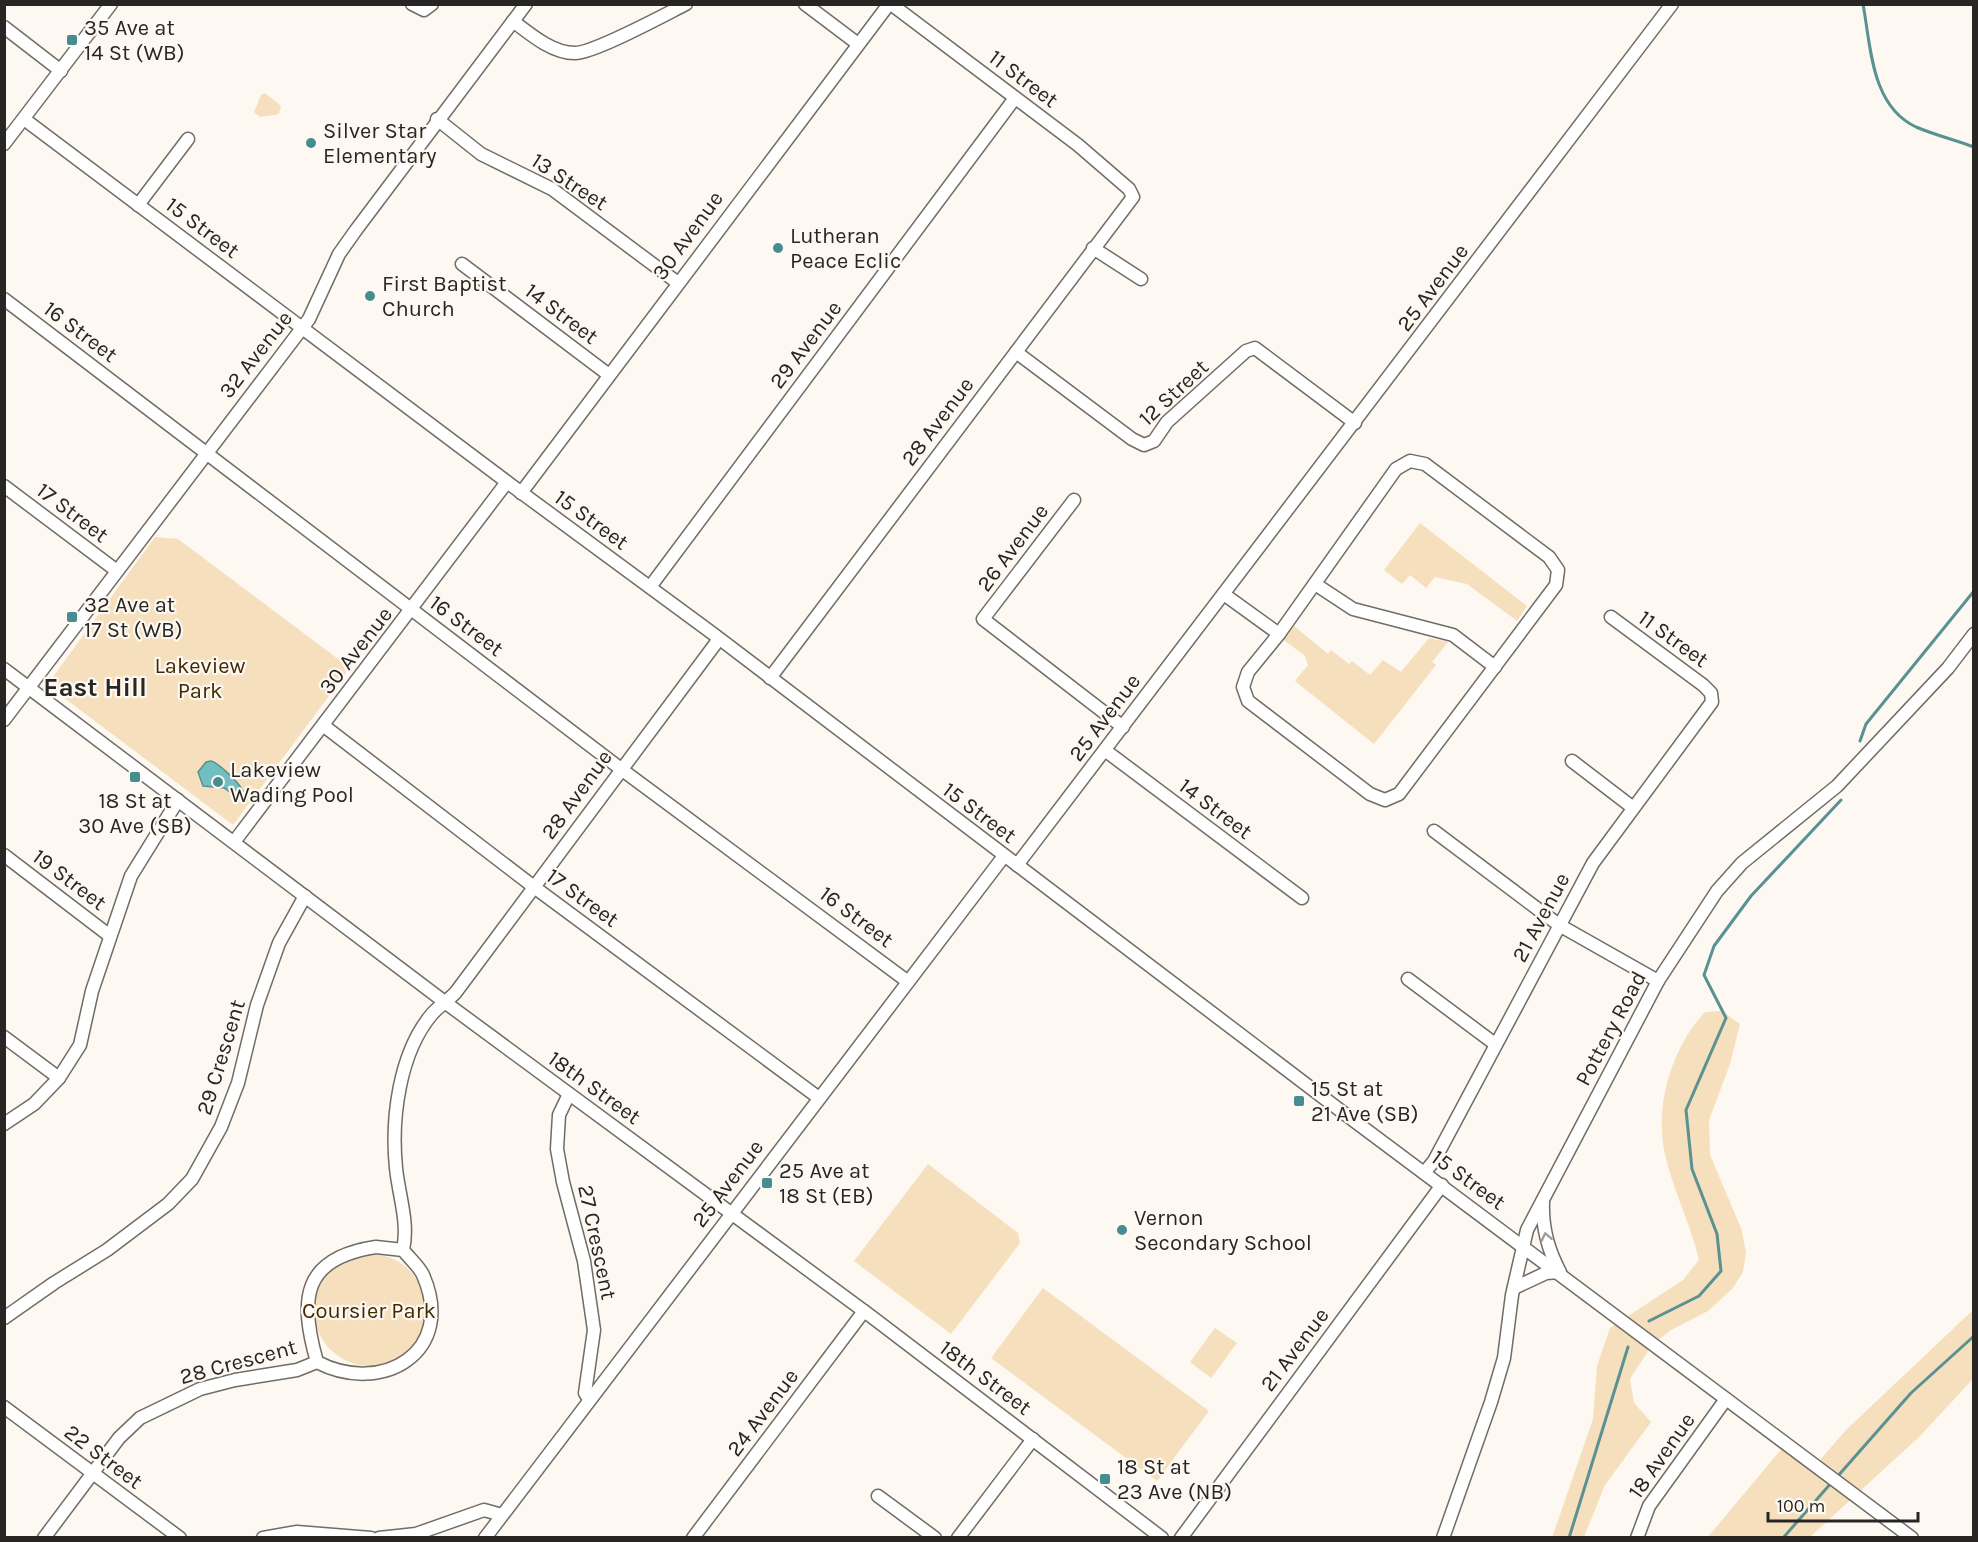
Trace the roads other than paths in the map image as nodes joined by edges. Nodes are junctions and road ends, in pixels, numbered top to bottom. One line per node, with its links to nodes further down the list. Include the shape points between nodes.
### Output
1 (111, 4): 10 (street)
2 (526, 4): 7 (street, 32 Avenue)
3 (686, 4): 7 (street, via 575,53 555,48)
4 (805, 4): 9 (street)
5 (890, 4): 9 (street, 30 Avenue); 11 (street, 11 Street)
6 (1672, 4): 26 (street, 25 Avenue)
7 (513, 21): 13 (street, 32 Avenue)
8 (4, 27): 10 (street)
9 (858, 44): 21 (street, 30 Avenue)
10 (61, 71): 12 (street)
11 (1015, 98): 16 (street, 11 Street); 34 (street, 29 Avenue)
12 (24, 119): 15 (street); 17 (street, 15 Street)
13 (437, 119): 21 (street, 13 Street, via 481,154 552,189); 23 (street, 32 Avenue, via 339,254)
14 (188, 139): 17 (street)
15 (4, 144)
16 (1129, 189): 18 (street, 28 Avenue, via 1133,197)
17 (138, 205): 23 (street, 15 Street)
18 (1093, 248): 20 (street); 24 (street, 28 Avenue)
19 (462, 264): 25 (street, 14 Street)
20 (1141, 279)
21 (678, 283): 25 (street, 30 Avenue)
22 (4, 299): 27 (street, 16 Street)
23 (302, 327): 27 (street, 32 Avenue); 28 (street, 15 Street)
24 (1016, 352): 26 (street, 12 Street, via 1144,445 1154,441 1167,422 1246,351 1255,348); 43 (street, 28 Avenue)
25 (609, 375): 30 (street, 30 Avenue)
26 (1355, 423): 35 (street, 25 Avenue)
27 (206, 453): 32 (street, 32 Avenue); 36 (street, 16 Street)
28 (507, 483): 30 (street, 15 Street); 36 (street, 30 Avenue)
29 (4, 486): 32 (street, 17 Street)
30 (521, 493): 34 (street, 15 Street)
31 (1074, 501): 48 (street, 26 Avenue, via 983,619)
32 (117, 571): 44 (street, 32 Avenue)
33 (1315, 584): 38 (street); 41 (street, via 1353,609 1453,635); 41 (street, via 1396,469 1410,461 1425,464 1549,557 1558,570 1556,585)
34 (650, 587): 40 (street, 15 Street)
35 (1225, 595): 38 (street); 48 (street, 25 Avenue)
36 (412, 610): 47 (street, 30 Avenue); 51 (street, 16 Street)
37 (1611, 617): 45 (street, 11 Street)
38 (1279, 634): 41 (street, via 1248,672 1243,687 1248,701 1370,794 1385,800 1399,794)
39 (1974, 634): 66 (street, Pottery Road, via 1948,668 1838,786 1742,863 1718,891)
40 (719, 639): 43 (street, 15 Street); 51 (street, 28 Avenue)
41 (1495, 667)
42 (4, 669): 44 (street, 18th Street)
43 (770, 678): 57 (street, 15 Street)
44 (28, 687): 46 (street, 32 Avenue); 52 (street, 18th Street)
45 (1711, 693): 53 (street, 21 Avenue, via 1712,702)
46 (4, 720)
47 (324, 726): 55 (street, 30 Avenue); 59 (street, 17 Street)
48 (1123, 727): 49 (street, 25 Avenue)
49 (1106, 751): 58 (street, 25 Avenue); 61 (street, 14 Street)
50 (1572, 761): 53 (street)
51 (621, 768): 59 (street, 28 Avenue); 65 (street, 16 Street)
52 (178, 800): 55 (street, 18th Street); 63 (street, via 132,876)
53 (1632, 807): 62 (street, 21 Avenue, via 1593,863)
54 (1434, 831): 62 (street)
55 (234, 842): 60 (street, 18th Street)
56 (4, 855): 63 (street, 19 Street)
57 (1004, 856): 58 (street, 15 Street); 65 (street, 25 Avenue)
58 (1017, 865): 74 (street, 15 Street)
59 (534, 887): 67 (street, 28 Avenue); 72 (street, 17 Street)
60 (305, 896): 67 (street, 18th Street); 83 (street, 29 Crescent, via 272,963 238,1083 221,1127 192,1179 168,1204 107,1250)
61 (1302, 898)
62 (1559, 926): 66 (street); 69 (street, 21 Avenue)
63 (110, 936): 70 (street, via 80,1045)
64 (1408, 979): 69 (street)
65 (908, 981): 72 (street, 25 Avenue)
66 (1658, 981): 76 (street, Pottery Road)
67 (446, 1003): 71 (street, 18th Street); 79 (street, via 434,1012 411,1048 401,1086 396,1166 407,1230)
68 (4, 1037): 70 (street)
69 (1495, 1044): 74 (street, 21 Avenue)
70 (59, 1078): 73 (street, via 34,1104)
71 (570, 1094): 77 (street, 18th Street); 85 (street, 27 Crescent, via 559,1115 557,1149 590,1294 594,1330 585,1393)
72 (819, 1098): 77 (street, 25 Avenue)
73 (4, 1124)
74 (1424, 1173): 75 (street, 15 Street)
75 (1442, 1185): 78 (street, 15 Street); 102 (street, 21 Avenue)
76 (1543, 1199): 78 (street, Pottery Road); 80 (street, one-way to 76, via 1545,1235)
77 (731, 1214): 82 (street, 18th Street); 85 (street, 25 Avenue)
78 (1522, 1244): 80 (street, 15 Street); 81 (street, Pottery Road)
79 (403, 1250): 84 (street, 28 Crescent, via 376,1246 351,1250 331,1260 316,1276 307,1297 308,1330); 84 (street, 28 Crescent, via 423,1273 432,1304 430,1330 420,1351 405,1364 383,1372 335,1371)
80 (1560, 1272): 81 (street, via 1546,1273); 86 (street, 15 Street)
81 (1514, 1288): 103 (street, Pottery Road, via 1504,1358)
82 (864, 1311): 88 (street, 18th Street); 98 (street, 24 Avenue)
83 (4, 1318)
84 (317, 1362): 89 (street, 28 Crescent, via 297,1370 200,1389 167,1403 140,1418)
85 (589, 1399): 91 (street, 25 Avenue)
86 (1726, 1399): 104 (street, 18 Avenue, via 1649,1506); 105 (street, 15 Street)
87 (4, 1407): 89 (street, 22 Street)
88 (1034, 1439): 100 (street); 101 (street, 18th Street)
89 (92, 1474): 92 (street); 93 (street, 22 Street)
90 (878, 1496): 99 (street)
91 (502, 1515): 96 (street, via 484,1510 416,1534); 97 (street, 25 Avenue)
92 (44, 1538)
93 (180, 1538)
94 (264, 1538): 95 (street, via 297,1532)
95 (371, 1538)
96 (379, 1538)
97 (485, 1538)
98 (693, 1538)
99 (935, 1538)
100 (958, 1538)
101 (1162, 1538)
102 (1181, 1538)
103 (1443, 1538)
104 (1637, 1538)
105 (1912, 1538)

